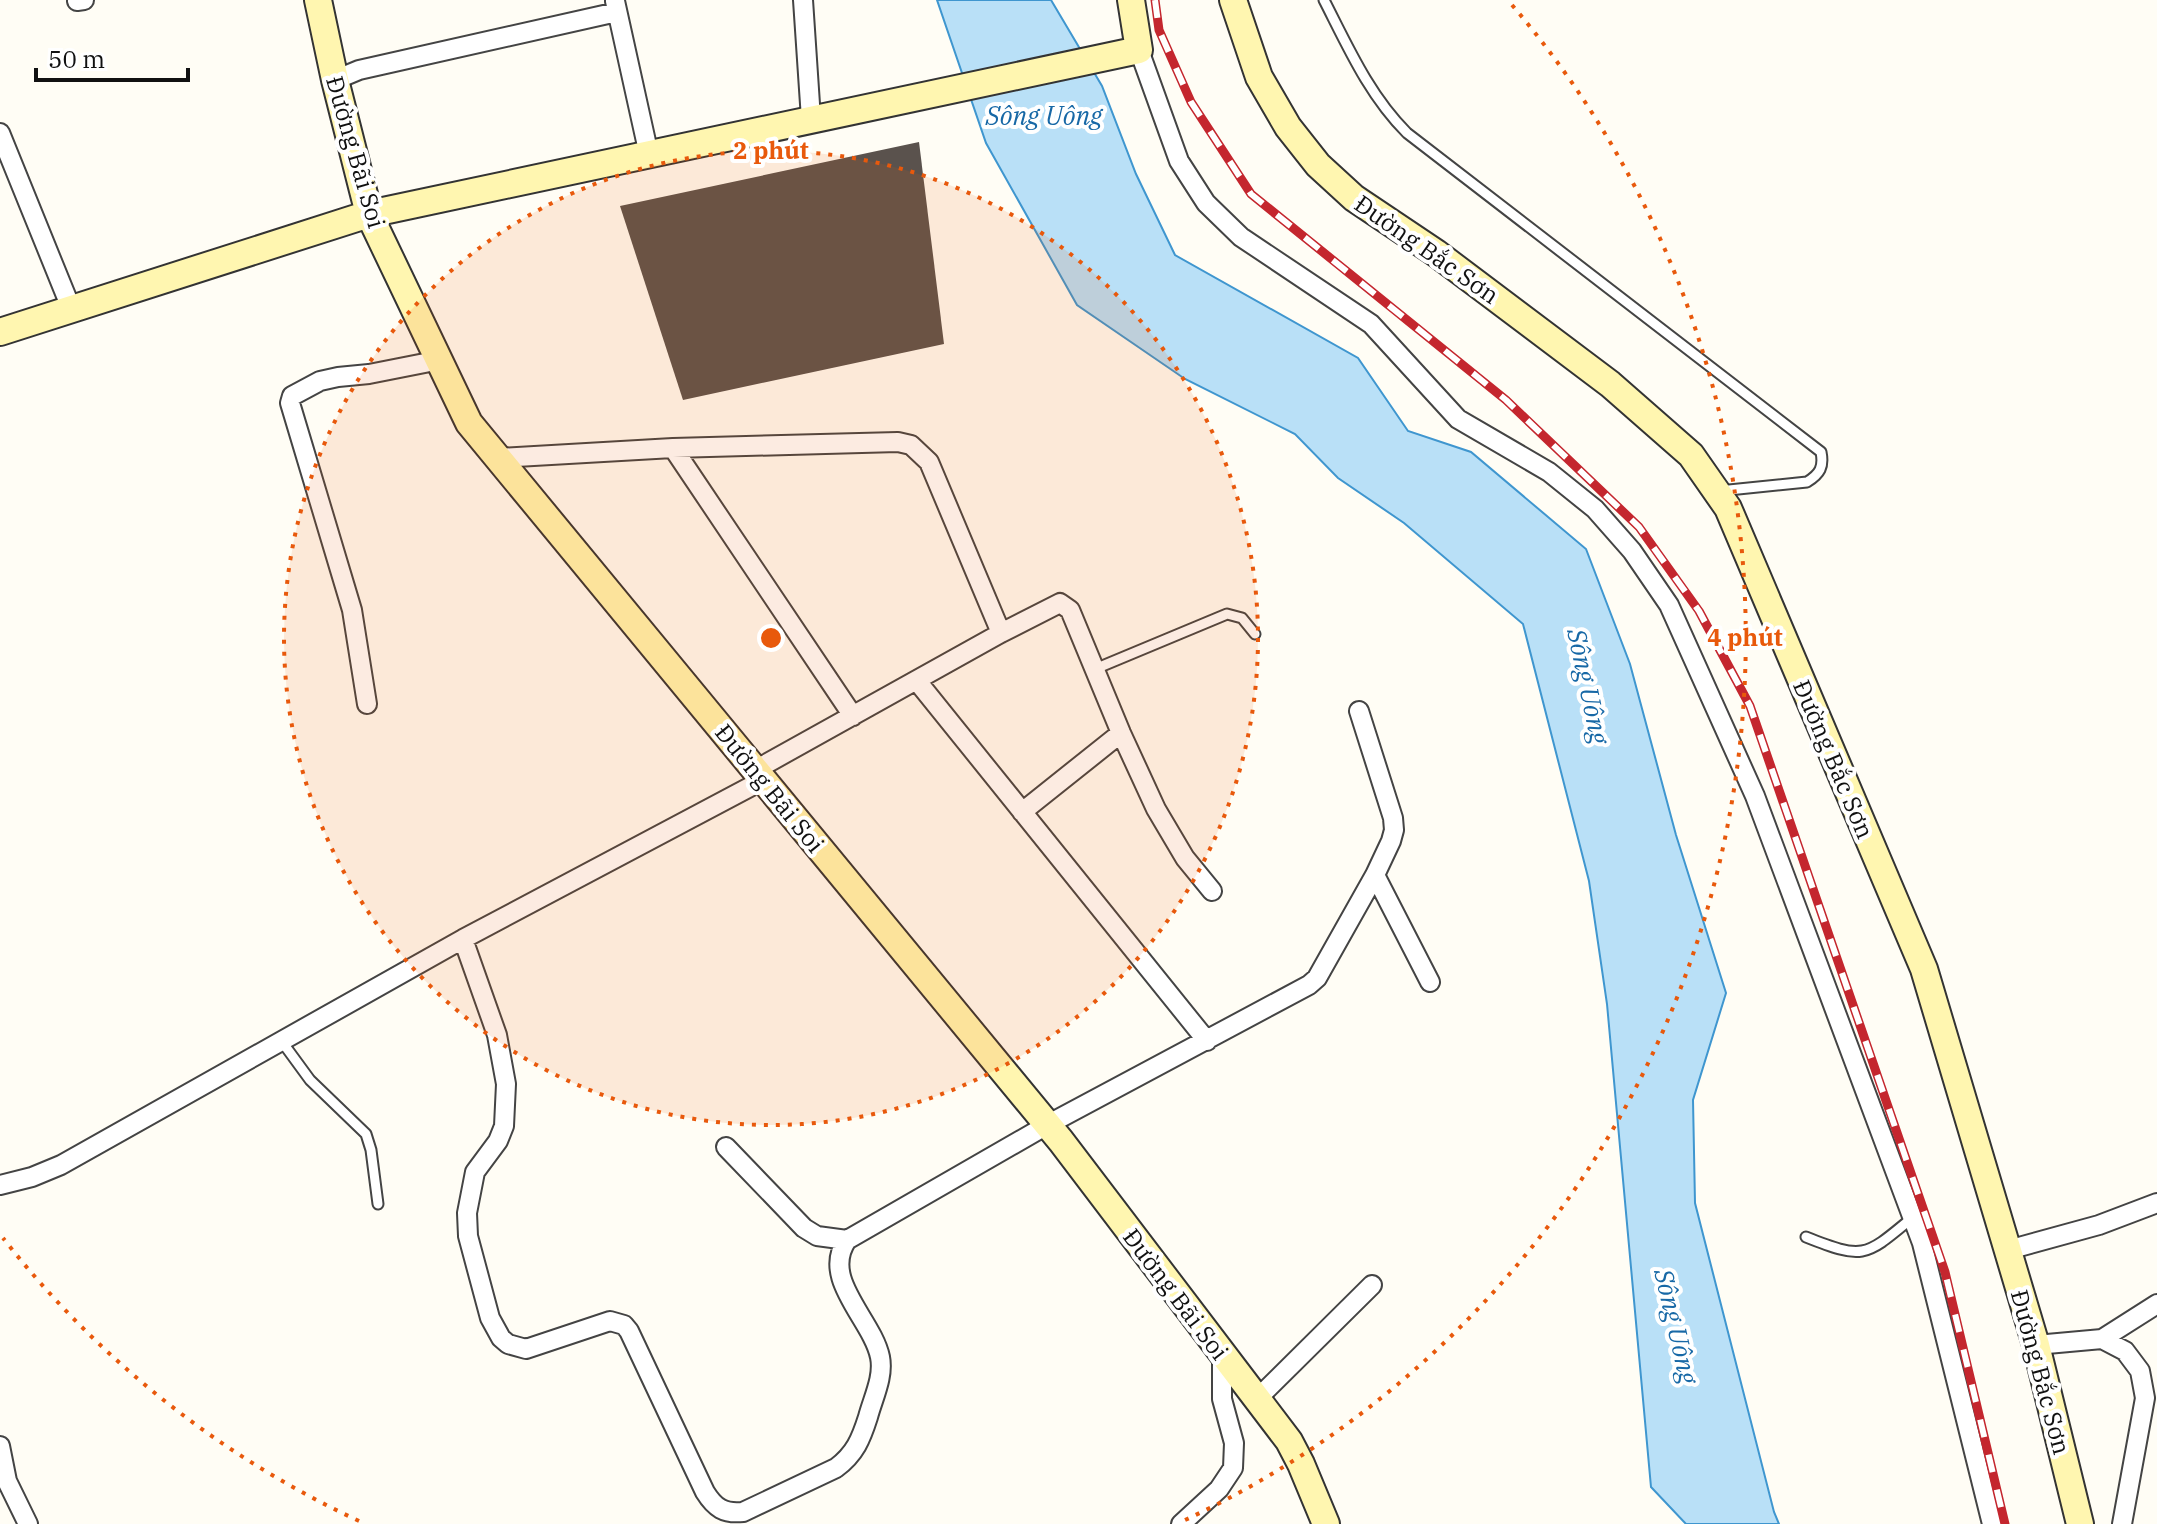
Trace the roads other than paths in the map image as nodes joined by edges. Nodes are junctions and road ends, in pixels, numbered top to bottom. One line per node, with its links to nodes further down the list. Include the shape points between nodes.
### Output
1 (318, 0): 8 (main road, Đường Bãi Soi)
2 (803, 0): 9 (street)
3 (1131, 0): 7 (main road)
4 (1233, 0): 18 (main road, Đường Bắc Sơn, via 1259,77 1318,165 1354,198 1610,384 1691,455)
5 (1324, 0): 18 (lane, via 1372,92 1407,133 1821,452 1824,463 1807,482)
6 (616, 6): 8 (street); 11 (street)
7 (1131, 52): 9 (main road); 40 (street, via 1179,161 1206,203 1241,237 1371,324 1458,419 1549,472 1595,509 1669,605 1755,796)
8 (335, 80): 12 (main road, Đường Bãi Soi)
9 (811, 119): 11 (main road)
10 (0, 133): 13 (street)
11 (649, 155): 12 (main road)
12 (369, 214): 13 (main road); 15 (main road, Đường Bãi Soi)
13 (71, 308): 14 (main road)
14 (0, 332)
15 (440, 360): 17 (main road, Đường Bãi Soi, via 469,423); 23 (street, via 320,381 292,396 290,403 352,610)
16 (673, 448): 17 (street); 19 (street, via 911,445 929,462); 25 (street)
17 (498, 458): 27 (main road, Đường Bãi Soi)
18 (1716, 491): 43 (main road, Đường Bắc Sơn, via 1728,508 1924,969)
19 (1001, 633): 21 (street, via 1054,604 1065,605); 22 (street)
20 (1255, 634): 21 (lane, via 1242,618 1227,614)
21 (1095, 669): 26 (street)
22 (917, 681): 25 (street); 28 (street)
23 (367, 704)
24 (1359, 711): 29 (street, via 1393,818 1391,841)
25 (853, 716): 27 (street)
26 (1121, 733): 28 (street); 30 (street, via 1169,834)
27 (759, 775): 31 (street); 35 (main road, Đường Bãi Soi)
28 (1022, 812): 34 (street)
29 (1375, 875): 32 (street); 34 (street, via 1317,978)
30 (1212, 891)
31 (463, 939): 33 (street); 42 (street, via 497,1035 506,1084 504,1126 475,1172 467,1213 468,1236 495,1329 508,1344 526,1349 610,1321 624,1325 705,1492 721,1510 743,1512 836,1468 860,1441 881,1360 840,1276 839,1257)
32 (1430, 982)
33 (280, 1039): 37 (street, via 61,1165); 39 (lane, via 310,1080 366,1134)
34 (1207, 1041): 35 (street)
35 (1047, 1125): 42 (street); 48 (main road, Đường Bãi Soi)
36 (726, 1147): 42 (street, via 804,1228 817,1236)
37 (0, 1186)
38 (2157, 1203): 43 (street)
39 (378, 1204)
40 (1912, 1218): 41 (lane, via 1885,1240 1857,1253); 55 (street)
41 (1806, 1237)
42 (847, 1240)
43 (2008, 1250): 47 (main road, Đường Bắc Sơn)
44 (1372, 1285): 50 (street)
45 (2157, 1304): 46 (street)
46 (2102, 1339): 47 (street); 49 (street, via 2133,1360)
47 (2036, 1345): 56 (main road, Đường Bắc Sơn)
48 (1222, 1356): 50 (main road, Đường Bãi Soi); 53 (street, via 1222,1399 1234,1443 1233,1468 1219,1489)
49 (2151, 1397): 57 (street)
50 (1256, 1400): 54 (main road, Đường Bãi Soi, via 1295,1452)
51 (0, 1446): 52 (street, via 7,1481)
52 (28, 1524)
53 (1181, 1524)
54 (1326, 1524)
55 (1992, 1524)
56 (2080, 1524)
57 (2122, 1524)

